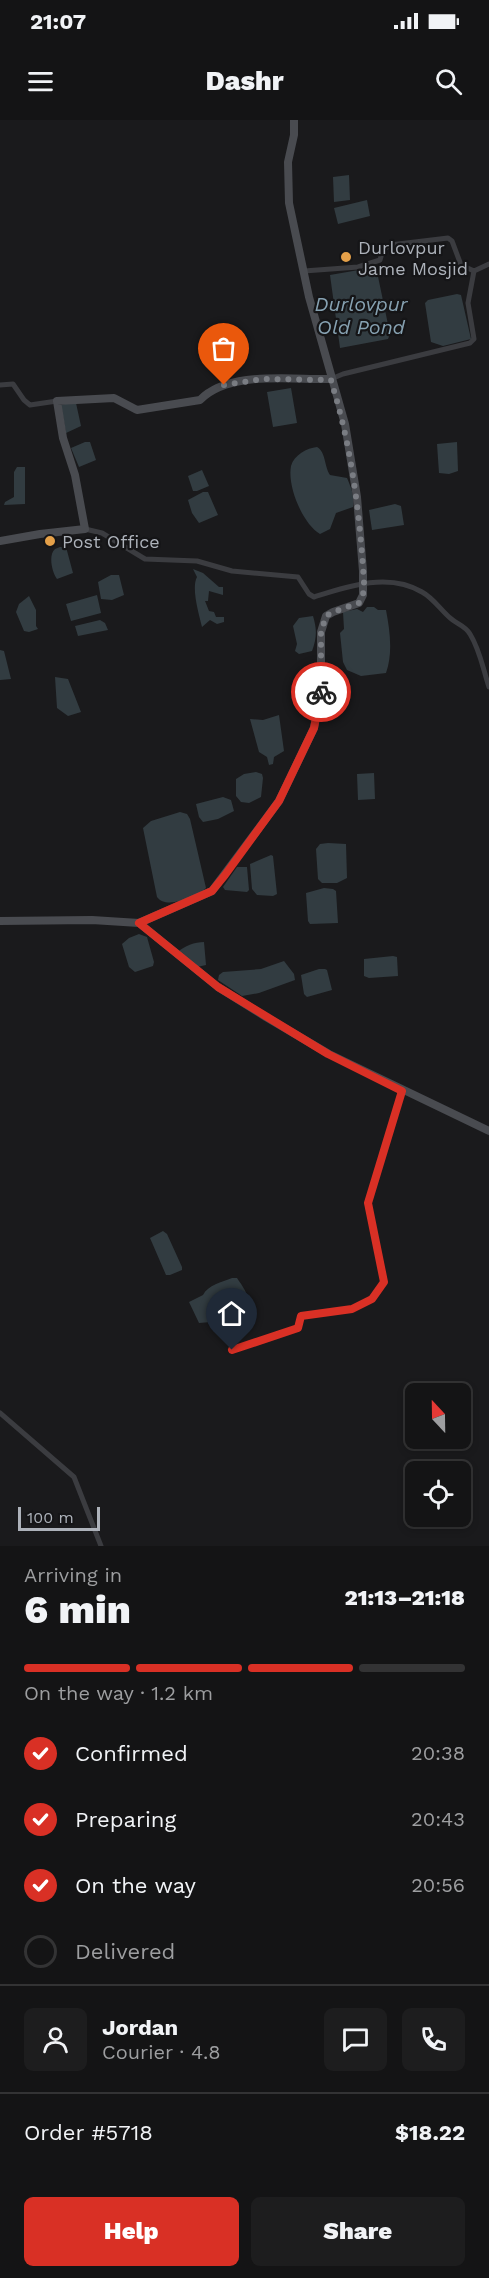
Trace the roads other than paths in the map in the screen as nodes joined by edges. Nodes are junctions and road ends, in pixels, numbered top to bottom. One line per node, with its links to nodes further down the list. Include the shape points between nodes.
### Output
1 (294, 120): 3 (street, via 288,162 289,203)
2 (489, 264): 4 (street)
3 (304, 271): 4 (street, via 367,266 380,260 383,250 390,245 448,238 461,265); 5 (street)
4 (474, 271): 5 (street, via 468,303 474,339 471,343)
5 (331, 380): 7 (street, via 247,380 207,392 200,400 136,410 114,398); 10 (street, via 345,424 357,497)
6 (0, 385): 7 (street, via 13,384 30,405)
7 (57, 401): 8 (street)
8 (85, 530): 9 (street); 10 (street, via 102,533 145,559 197,561 232,571 298,577 314,597)
9 (0, 541)
10 (364, 583): 11 (street, via 397,583 432,599 470,634); 13 (street, via 359,603 326,616 321,632 321,692 314,728 279,801 212,891)
11 (489, 687)
12 (0, 921): 13 (street)
13 (139, 923): 14 (street, via 218,987 328,1054)
14 (402, 1091): 15 (street); 16 (street, via 368,1203 384,1282 372,1299 352,1309 301,1316 298,1328)
15 (489, 1131)
16 (232, 1350)
17 (0, 1413): 18 (street, via 74,1477)
18 (101, 1546)

